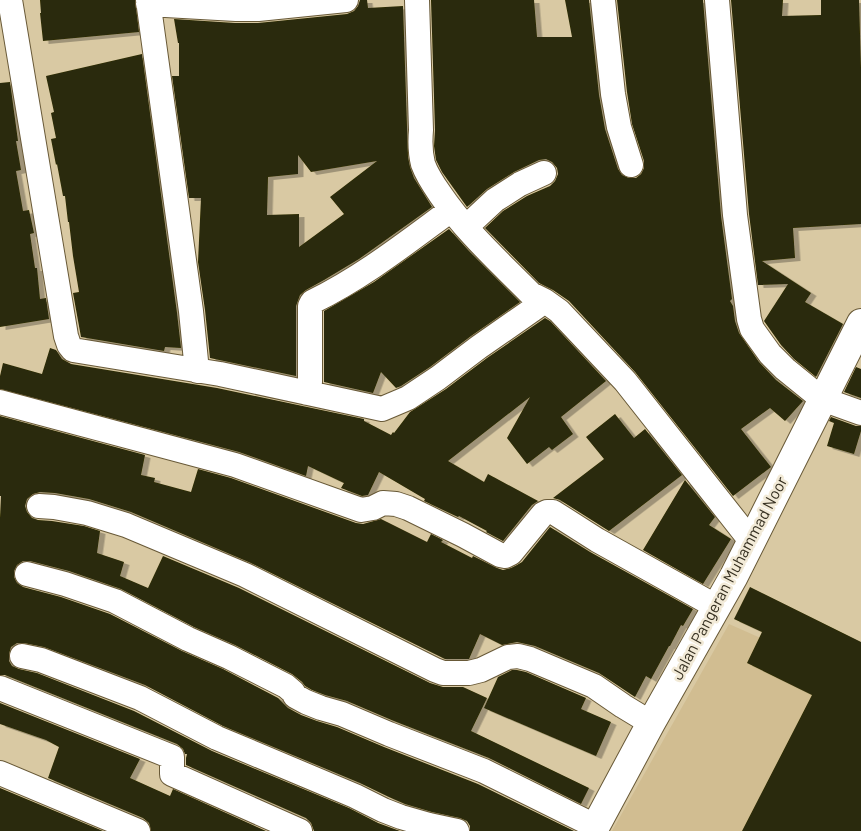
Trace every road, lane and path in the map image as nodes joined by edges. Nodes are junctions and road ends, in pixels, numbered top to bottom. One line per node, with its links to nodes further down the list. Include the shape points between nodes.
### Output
1 (10, 0): 13 (street, via 69,345 73,350)
2 (346, 0): 6 (street, via 243,9)
3 (417, 0): 9 (street, via 421,155 428,176)
4 (603, 0): 7 (street, via 613,94)
5 (717, 0): 15 (street, via 735,215 749,319 752,329 778,363)
6 (148, 2): 13 (street)
7 (631, 165)
8 (544, 172): 10 (street, via 496,200)
9 (451, 210): 10 (street); 14 (street, via 354,280 312,302)
10 (466, 227): 11 (street, via 527,291)
11 (545, 301): 14 (street, via 421,390 382,409); 19 (street, via 559,310 625,380)
12 (861, 323): 15 (main road, Jalan Pangeran Muhammad Noor)
13 (197, 370): 14 (street)
14 (307, 393)
15 (822, 400): 17 (street); 19 (main road, Jalan Pangeran Muhammad Noor)
16 (0, 402): 21 (street, via 234,465 362,510 383,503 396,504 505,556 511,554 543,514 553,512)
17 (861, 413)
18 (39, 506): 24 (street, via 87,513 126,525 245,575 443,673 469,673 518,656 594,686)
19 (751, 541): 21 (main road, Jalan Pangeran Muhammad Noor)
20 (27, 574): 26 (street, via 115,601 286,686 306,702 484,771)
21 (717, 607): 24 (main road, Jalan Pangeran Muhammad Noor)
22 (22, 656): 29 (street, via 41,660 140,698 217,738 401,817)
23 (0, 688): 28 (street, via 172,757 172,774)
24 (651, 723): 26 (main road, Jalan Pangeran Muhammad Noor)
25 (0, 773): 27 (street)
26 (594, 829)
27 (138, 831)
28 (300, 831)
29 (457, 831)

